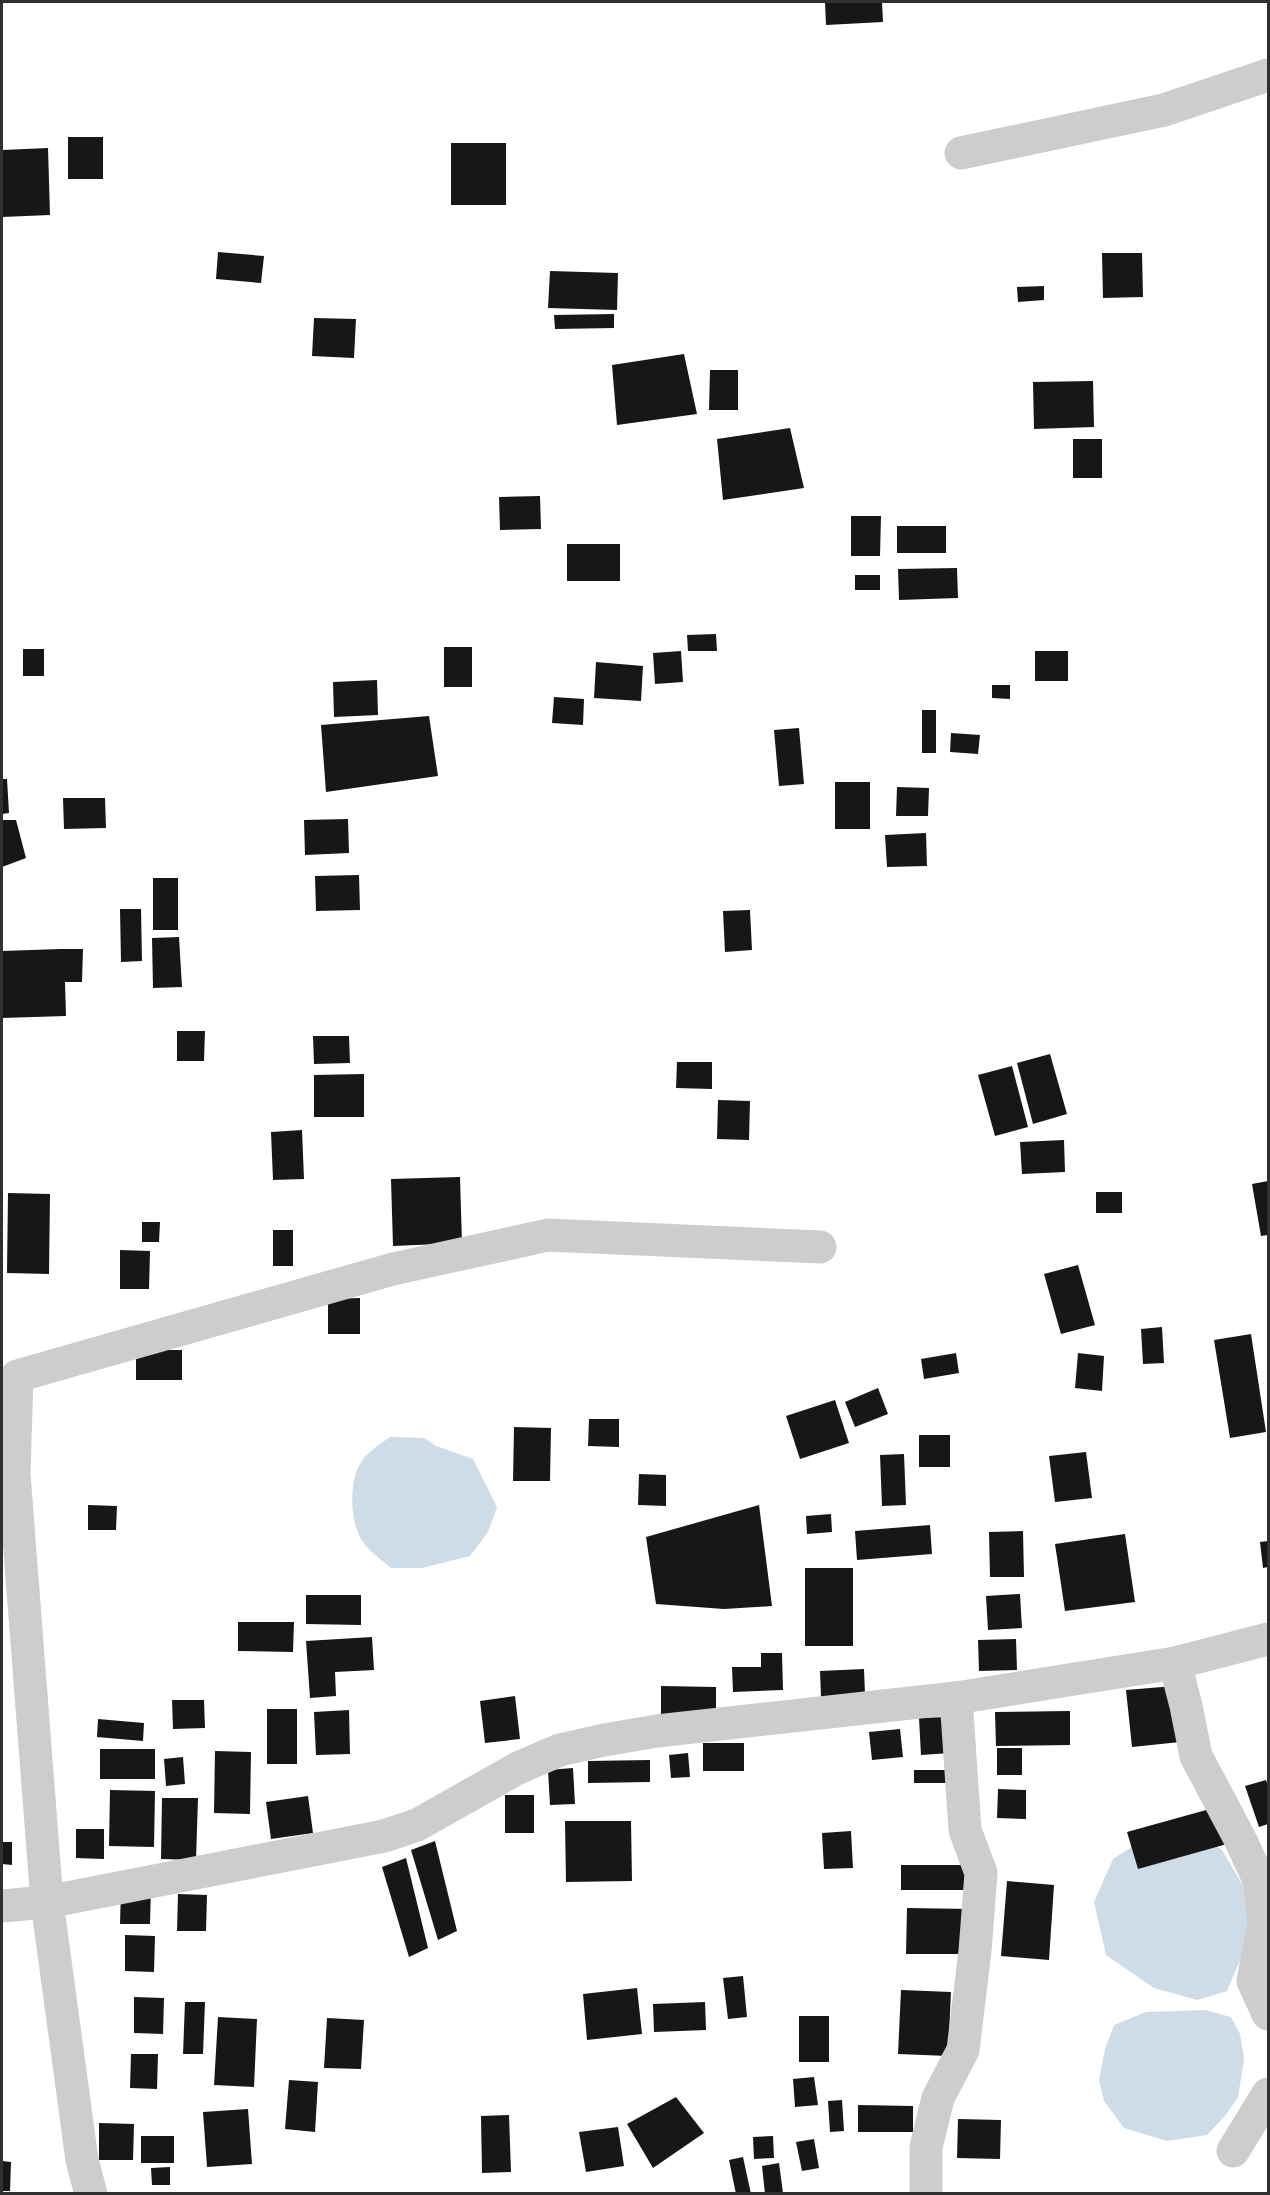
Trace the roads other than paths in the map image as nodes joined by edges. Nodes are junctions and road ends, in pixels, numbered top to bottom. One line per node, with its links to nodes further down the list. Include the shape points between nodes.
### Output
1 (1269, 75): 2 (street, via 1164,110)
2 (961, 153)
3 (820, 1247): 7 (street, via 548,1235 393,1269 17,1376 14,1474)
4 (1269, 1639): 5 (street)
5 (1175, 1663): 6 (street); 9 (street, via 1196,1756 1258,1880 1264,1924 1253,1981)
6 (956, 1698): 7 (street, via 604,1740 560,1750 518,1768 417,1825 384,1836); 13 (street, via 964,1830 981,1873 963,2050 938,2098 926,2147)
7 (47, 1902): 8 (street); 12 (street, via 82,2160)
8 (2, 1906)
9 (1269, 2014)
10 (1269, 2094): 11 (street)
11 (1233, 2151)
12 (91, 2193)
13 (926, 2193)

